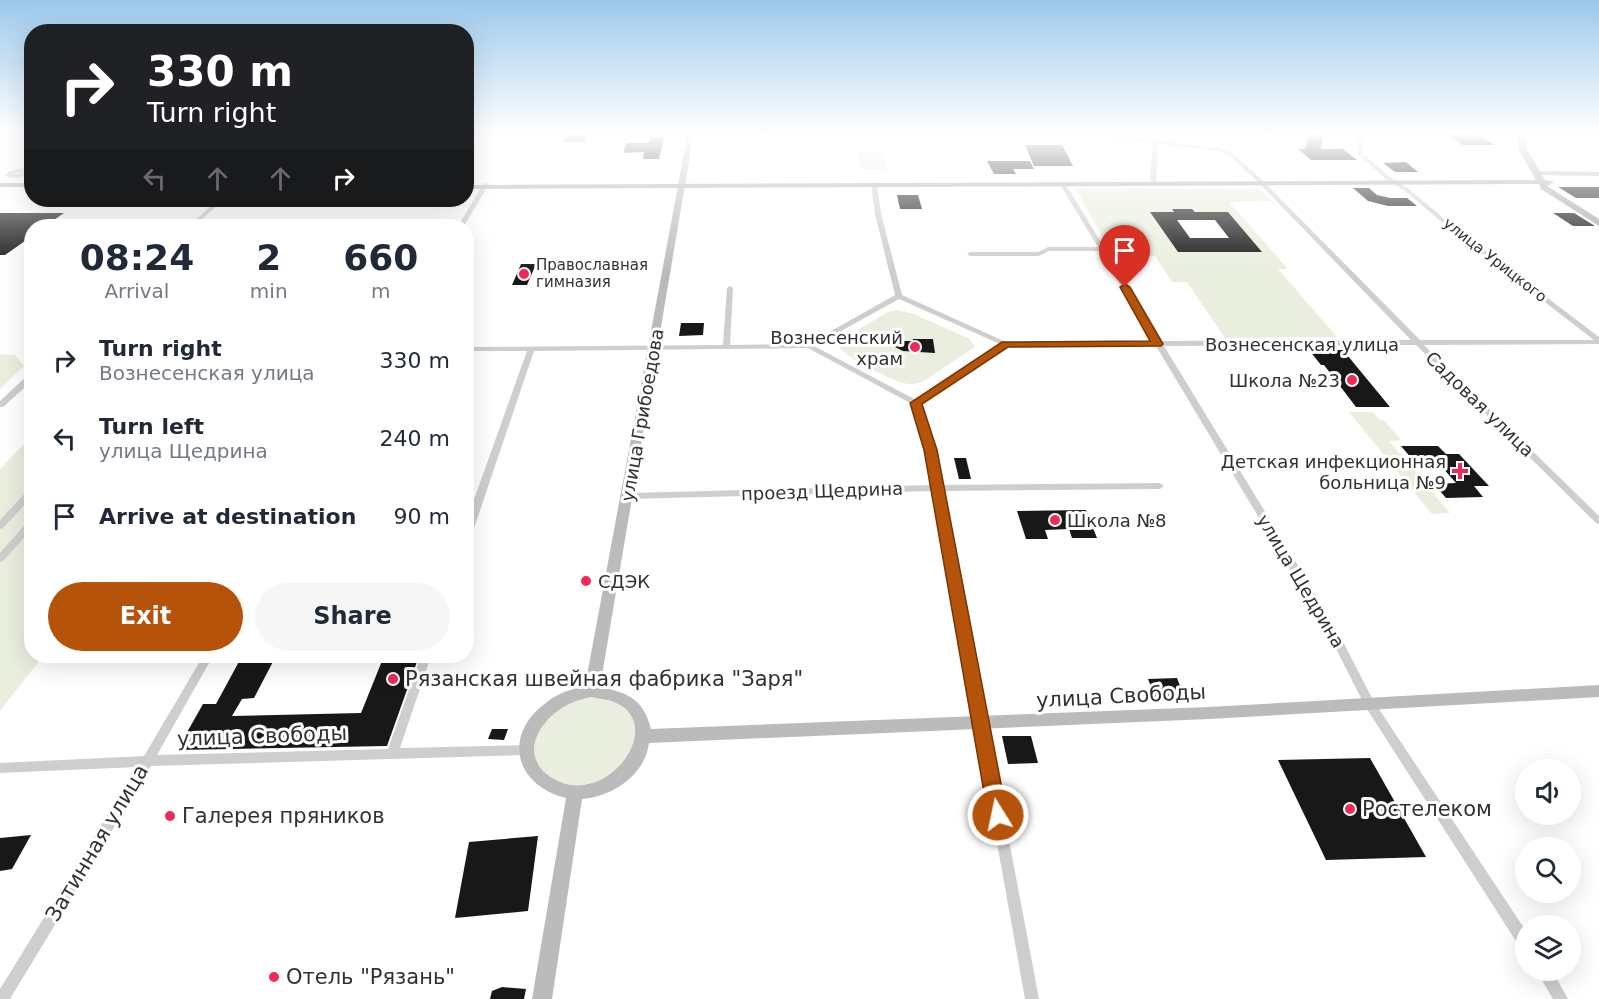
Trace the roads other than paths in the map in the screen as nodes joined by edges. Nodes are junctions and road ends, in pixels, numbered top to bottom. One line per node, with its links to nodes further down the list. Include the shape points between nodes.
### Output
1 (683, 179): 13 (main road, улица Грибоедова)
2 (1153, 179): 11 (street)
3 (1256, 179): 12 (street, Садовая улица)
4 (1390, 179): 8 (street, улица Урицкого)
5 (1530, 179): 8 (main road)
6 (1544, 179): 22 (main road, via 1544,188)
7 (1562, 179): 9 (main road)
8 (1394, 182): 12 (main road); 27 (street, улица Урицкого)
9 (1599, 182)
10 (1062, 183): 11 (main road); 14 (main road); 23 (street, улица Щедрина)
11 (1156, 183): 12 (main road)
12 (1261, 183): 28 (street, Садовая улица)
13 (682, 184): 14 (main road); 17 (main road); 32 (main road, улица Грибоедова)
14 (873, 184): 26 (street)
15 (1, 186): 18 (main road)
16 (474, 186): 17 (main road)
17 (485, 186): 19 (street)
18 (24, 187)
19 (474, 204)
20 (212, 207): 21 (street)
21 (200, 219)
22 (1599, 220)
23 (1103, 249): 24 (street); 30 (street, улица Щедрина)
24 (970, 254)
25 (730, 288): 33 (street)
26 (899, 296): 29 (street, Вознесенская улица); 31 (street)
27 (1599, 341): 28 (street, Вознесенская улица)
28 (1418, 343): 30 (street, Вознесенская улица); 44 (street, Садовая улица)
29 (1005, 344): 30 (street, Вознесенская улица); 37 (street)
30 (1157, 344): 52 (street, улица Щедрина, via 1332,631)
31 (809, 346): 33 (street); 37 (street)
32 (654, 347): 33 (street); 35 (street); 41 (main road, улица Грибоедова)
33 (726, 347)
34 (474, 349): 35 (street)
35 (531, 349): 43 (street)
36 (24, 383): 38 (street)
37 (916, 403): 40 (street)
38 (0, 405)
39 (1160, 486): 40 (street, проезд Щедрина)
40 (938, 488): 41 (street, проезд Щедрина); 53 (street)
41 (628, 496): 50 (main road, улица Грибоедова)
42 (24, 500): 45 (street)
43 (474, 514)
44 (1599, 521)
45 (0, 526)
46 (24, 531): 47 (street)
47 (0, 559)
48 (204, 663): 57 (street, Затинная улица)
49 (424, 663): 56 (street)
50 (592, 691): 54 (main road, via 624,698 636,708); 55 (main road, via 560,700 540,717 530,732)
51 (1599, 691): 52 (main road, улица Свободы)
52 (1369, 703): 53 (main road, улица Свободы); 60 (street, улица Щедрина)
53 (981, 723): 54 (main road, улица Свободы); 64 (street)
54 (645, 736): 59 (main road, via 638,757 627,771 595,790)
55 (526, 750): 56 (street, улица Свободы); 59 (main road, via 530,767 540,781)
56 (392, 754): 57 (street, улица Свободы)
57 (148, 760): 58 (street, улица Свободы); 62 (street, Затинная улица)
58 (0, 768)
59 (575, 793): 63 (main road)
60 (1515, 927)
61 (1550, 981): 65 (street)
62 (2, 999)
63 (543, 999)
64 (1032, 999)
65 (1561, 999)

